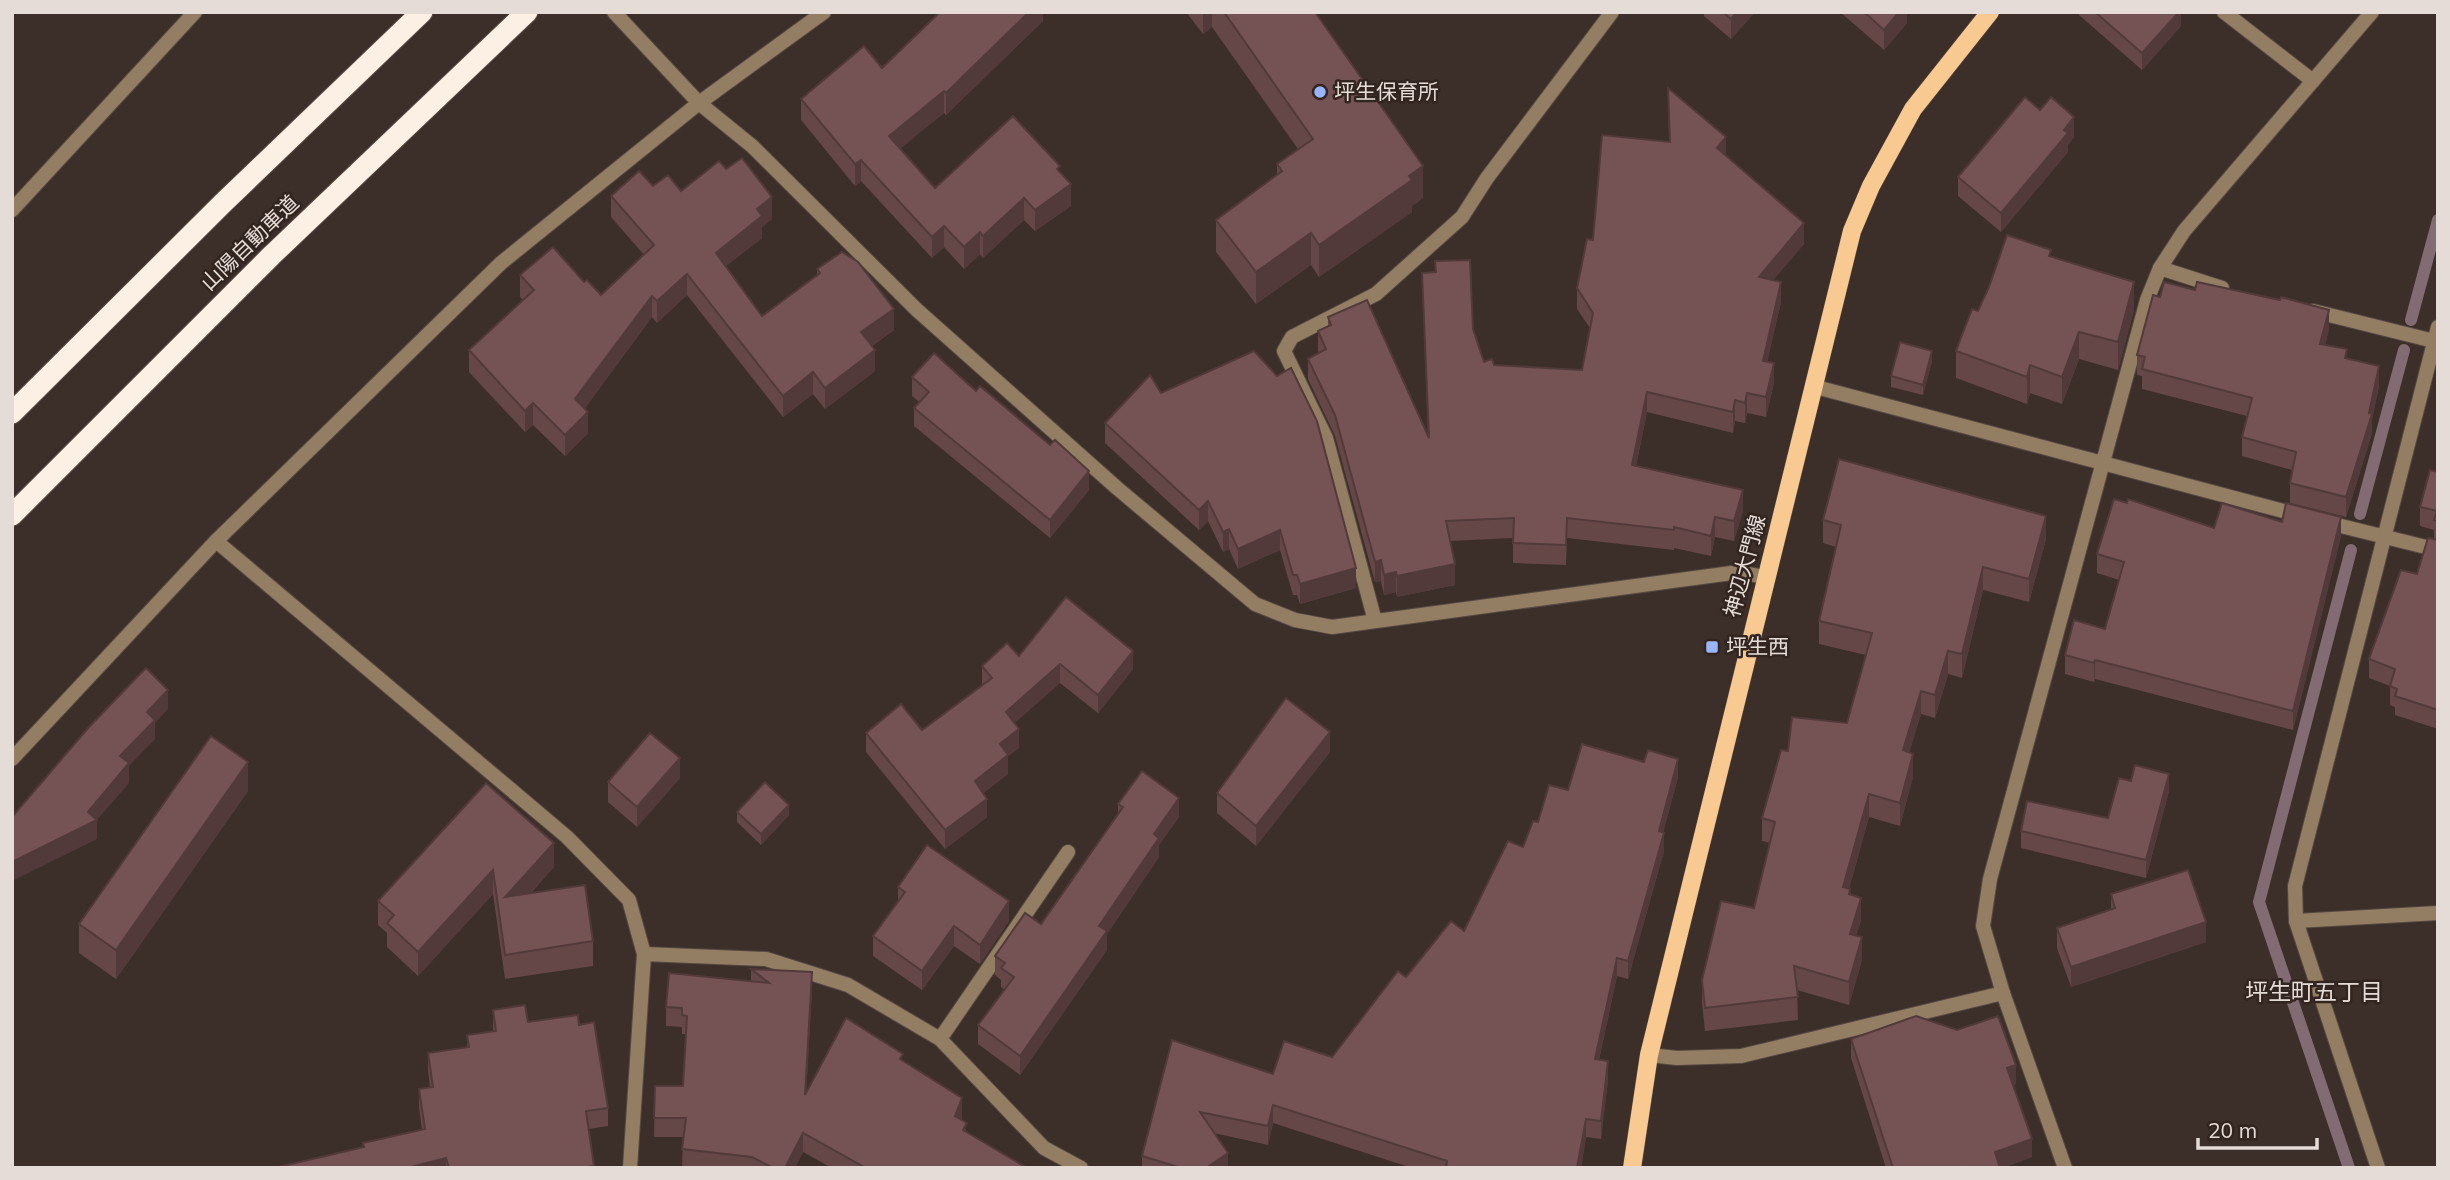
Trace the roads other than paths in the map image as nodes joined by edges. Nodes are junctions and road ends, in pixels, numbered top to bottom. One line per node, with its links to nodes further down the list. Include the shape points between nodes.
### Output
1 (195, 12): 12 (street)
2 (422, 12): 18 (highway)
3 (527, 12): 20 (highway, 山陽自動車道, via 272,255)
4 (614, 12): 11 (street)
5 (824, 12): 11 (street)
6 (1612, 12): 25 (street, via 1486,178 1462,217 1376,294 1292,337 1284,351 1325,438)
7 (1990, 12): 17 (main road, 神辺大門線, via 1913,109 1871,186 1852,231)
8 (2224, 12): 10 (street)
9 (2372, 12): 10 (street)
10 (2313, 81): 13 (street, via 2184,231)
11 (699, 103): 22 (street, via 501,264); 25 (street, via 752,146 917,310 1116,488 1255,604 1295,620 1332,627)
12 (12, 210)
13 (2160, 268): 14 (street); 19 (street)
14 (2233, 291)
15 (2300, 308): 16 (street)
16 (2436, 334): 21 (street)
17 (1816, 387): 19 (street); 24 (main road, 神辺大門線)
18 (12, 413)
19 (2101, 465): 21 (street); 31 (street, via 1990,879 1983,926)
20 (12, 515)
21 (2383, 537): 23 (street); 29 (street, via 2295,886)
22 (216, 541): 26 (street); 30 (street, via 567,837 629,900)
23 (2438, 550)
24 (1764, 577): 25 (street, via 1739,572); 33 (main road, 神辺大門線)
25 (1375, 621)
26 (12, 759)
27 (1068, 852): 32 (street)
28 (2438, 913): 29 (street)
29 (2295, 921): 38 (street)
30 (644, 954): 32 (street, via 766,959 848,985); 34 (street)
31 (2003, 993): 33 (street, via 1741,1056); 37 (street)
32 (940, 1039): 35 (street, via 1044,1148)
33 (1649, 1055): 36 (main road, 神辺大門線)
34 (629, 1168)
35 (1081, 1168)
36 (1632, 1168)
37 (2065, 1168)
38 (2378, 1168)

